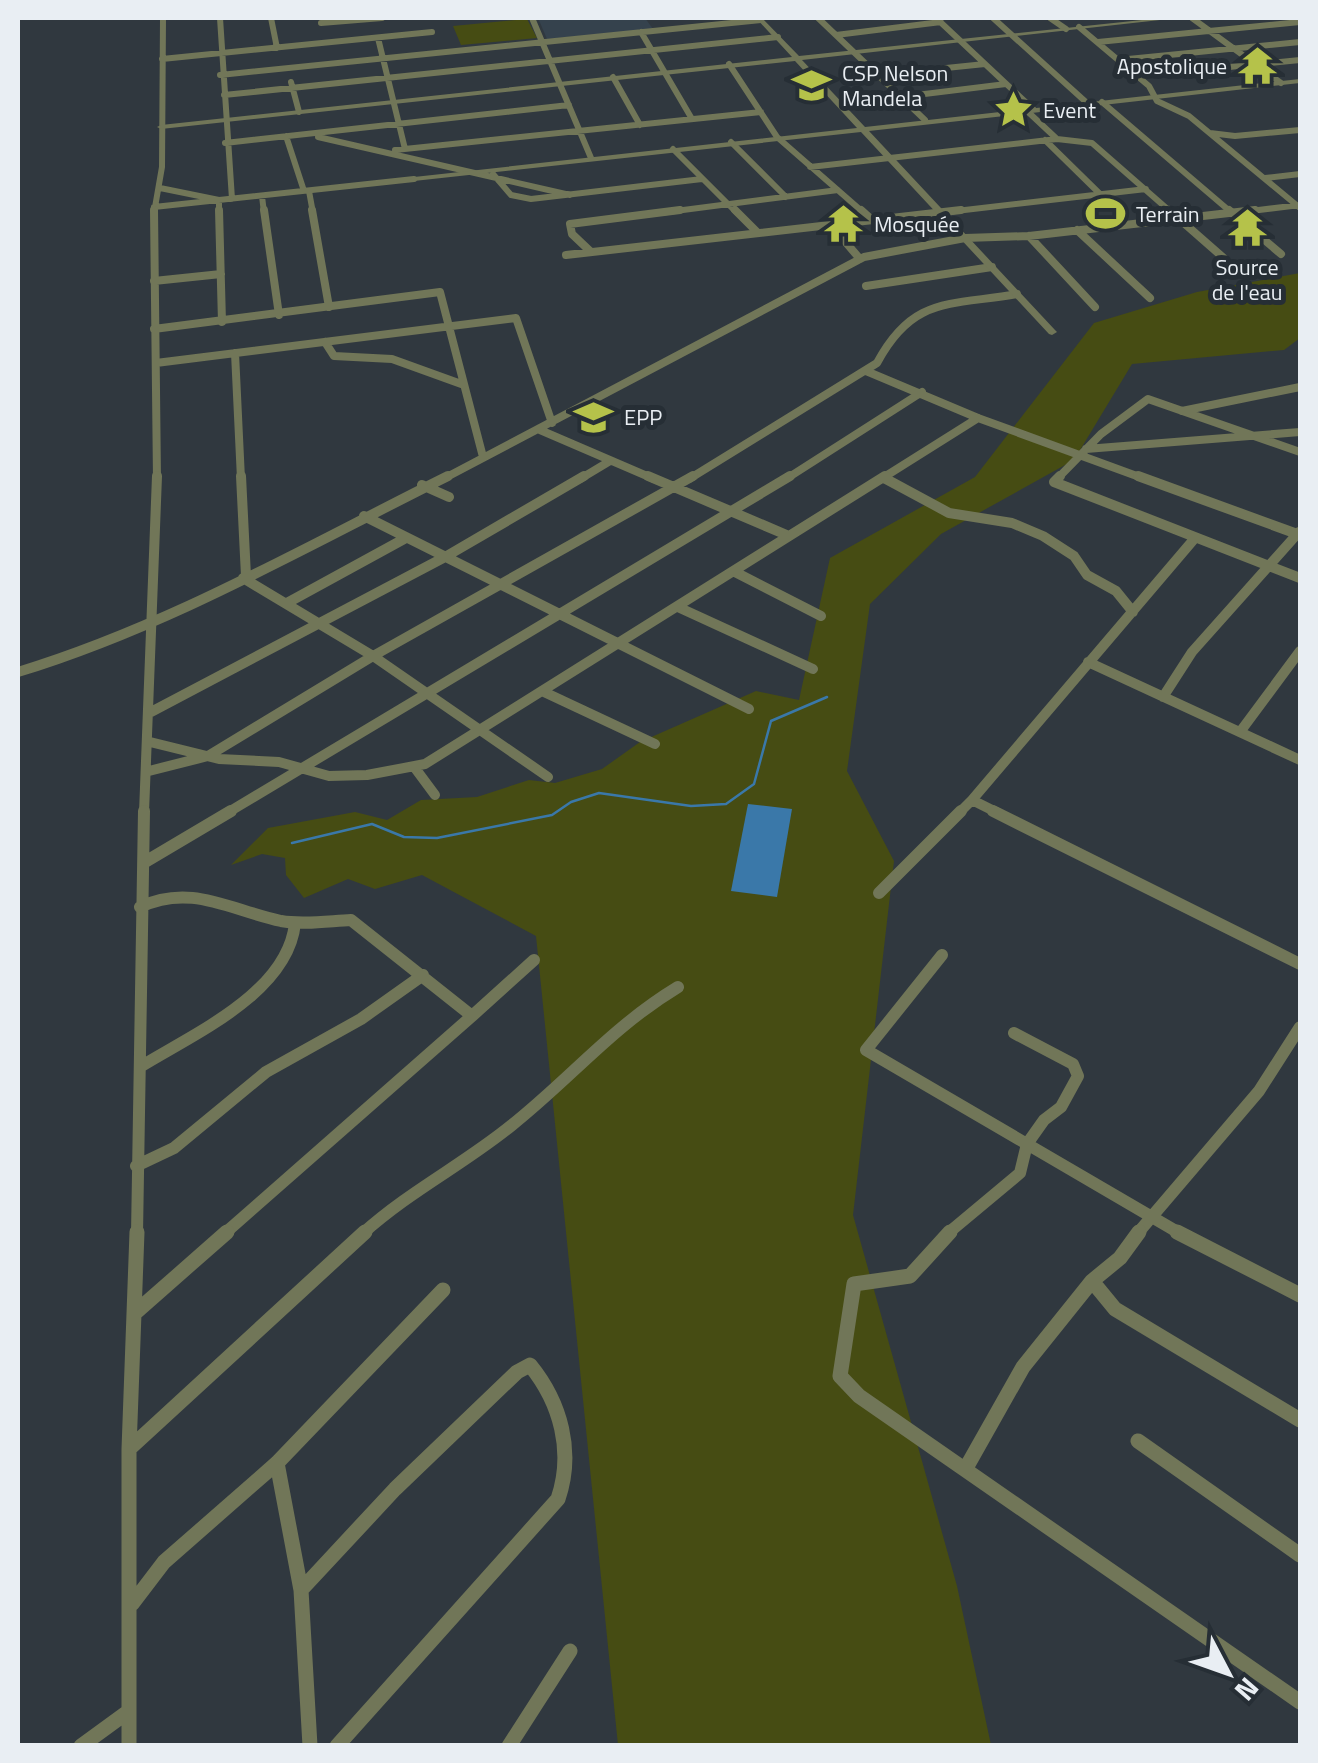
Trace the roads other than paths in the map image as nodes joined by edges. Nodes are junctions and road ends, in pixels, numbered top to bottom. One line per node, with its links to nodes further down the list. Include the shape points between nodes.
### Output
1 (163, 18): 39 (street)
2 (220, 18): 36 (street)
3 (271, 18): 32 (street)
4 (382, 18): 14 (street)
5 (532, 18): 28 (street)
6 (709, 18): 17 (street)
7 (818, 18): 23 (street)
8 (993, 18): 24 (street)
9 (1050, 18): 19 (street)
10 (1159, 18): 11 (street); 18 (street)
11 (1174, 18)
12 (1192, 18): 20 (street)
13 (760, 19): 17 (street); 25 (street)
14 (321, 20): 31 (street)
15 (938, 20): 23 (street); 27 (street)
16 (1300, 22): 20 (street)
17 (714, 25): 22 (street)
18 (1079, 28): 19 (street); 29 (street)
19 (1066, 29): 24 (street)
20 (1214, 31): 29 (street); 33 (street)
21 (432, 32): 26 (street)
22 (641, 32): 28 (street); 34 (street)
23 (836, 35): 35 (street)
24 (1010, 35): 27 (street); 62 (street)
25 (778, 37): 34 (street); 37 (street)
26 (378, 38): 31 (street); 38 (street)
27 (960, 40): 35 (street); 44 (street)
28 (542, 42): 38 (street); 41 (street)
29 (1098, 42): 42 (street)
30 (1300, 42): 33 (street)
31 (324, 43): 32 (street)
32 (276, 48): 36 (street)
33 (1235, 48): 42 (street); 45 (street)
34 (652, 50): 41 (street); 46 (street)
35 (853, 51): 37 (street); 48 (street)
36 (222, 53): 39 (street); 47 (street)
37 (797, 57): 43 (street); 72 (street)
38 (383, 58): 47 (street); 51 (street)
39 (162, 59): 73 (street)
40 (1300, 60): 45 (street)
41 (550, 61): 51 (street); 53 (street)
42 (1123, 61): 49 (street)
43 (729, 64): 46 (street); 66 (street)
44 (984, 64): 48 (street); 55 (street)
45 (1259, 64): 49 (street); 54 (street)
46 (664, 72): 50 (street); 67 (street)
47 (220, 75): 57 (street)
48 (878, 75): 59 (street)
49 (1138, 76): 58 (street)
50 (613, 77): 53 (street); 71 (street)
51 (387, 78): 56 (street); 60 (street)
52 (1300, 81): 54 (street)
53 (560, 83): 60 (street); 63 (street)
54 (1281, 83): 58 (street)
55 (1006, 84): 59 (street); 64 (street)
56 (292, 85): 57 (street); 65 (street)
57 (224, 95): 68 (street)
58 (1152, 96): 61 (street); 76 (street)
59 (900, 97): 69 (street)
60 (393, 101): 65 (street); 70 (street)
61 (1102, 102): 62 (street); 110 (street)
62 (1088, 103): 64 (street)
63 (569, 105): 70 (street); 75 (street)
64 (1030, 109): 69 (street); 80 (street)
65 (299, 112): 68 (street)
66 (761, 112): 67 (street); 79 (street)
67 (692, 119): 71 (street)
68 (226, 120): 73 (street); 83 (street)
69 (925, 120): 72 (street)
70 (399, 124): 77 (street); 84 (street)
71 (640, 125): 75 (street)
72 (863, 126): 79 (street); 88 (street)
73 (161, 127): 96 (street)
74 (1300, 130): 76 (street)
75 (580, 131): 84 (street); 87 (street)
76 (1210, 133): 93 (street)
77 (304, 134): 78 (street); 86 (street)
78 (286, 136): 83 (street); 99 (street)
79 (777, 137): 82 (street); 89 (street)
80 (1057, 138): 81 (street); 97 (street, via 1092,143)
81 (1046, 140): 88 (street); 100 (street)
82 (732, 142): 85 (street); 103 (street)
83 (225, 143): 104 (street)
84 (405, 149): 86 (street)
85 (673, 149): 87 (street); 95 (street)
86 (395, 150): 90 (street)
87 (591, 158): 91 (street)
88 (893, 159): 89 (street); 109 (street)
89 (810, 167): 98 (street)
90 (468, 172): 91 (street); 94 (street)
91 (492, 173): 101 (street); 101 (street, via 502,189 522,199)
92 (1300, 174): 93 (street)
93 (1265, 178): 107 (street)
94 (414, 179): 99 (street)
95 (702, 179): 101 (street); 106 (street)
96 (160, 188): 105 (street); 108 (street)
97 (1146, 189): 100 (street); 111 (street)
98 (838, 190): 103 (street); 112 (street)
99 (306, 191): 102 (street); 130 (street)
100 (1098, 192): 109 (street)
101 (570, 195)
102 (262, 196): 104 (street); 131 (street)
103 (786, 197): 106 (street)
104 (232, 199): 105 (street)
105 (219, 200): 108 (street); 124 (street)
106 (728, 203): 115 (street); 118 (street, via 570,224)
107 (1299, 206): 110 (street)
108 (154, 207): 125 (street)
109 (940, 211): 112 (street); 117 (street)
110 (1233, 212): 111 (street); 119 (street)
111 (1181, 218): 114 (street); 122 (street)
112 (871, 220): 113 (street)
113 (831, 225): 115 (street); 121 (street)
114 (1077, 230): 116 (street); 128 (street)
115 (757, 232): 118 (street)
116 (1030, 236): 117 (street); 129 (street)
117 (965, 238): 121 (street); 123 (street)
118 (592, 252): 120 (street)
119 (1281, 254)
120 (566, 255)
121 (860, 259): 145 (street)
122 (1226, 260)
123 (992, 267): 126 (street); 127 (street)
124 (221, 274): 125 (street); 132 (street)
125 (154, 281): 134 (street)
126 (866, 286)
127 (1017, 294): 135 (street); 139 (street, via 922,309)
128 (1150, 298)
129 (1096, 307)
130 (329, 308): 131 (street); 133 (street, via 440,292)
131 (279, 315): 132 (street)
132 (222, 322): 134 (street)
133 (449, 326): 136 (street); 140 (street); 145 (street, via 516,318)
134 (154, 329): 138 (street)
135 (1052, 332)
136 (325, 342): 137 (street); 140 (street, via 334,356 392,359)
137 (235, 353): 138 (street); 166 (street)
138 (156, 362): 174 (street)
139 (866, 371): 142 (street); 155 (street)
140 (464, 385): 151 (street)
141 (1300, 387): 143 (street)
142 (922, 392): 144 (street); 157 (street)
143 (1182, 412): 148 (street); 149 (street, via 1148,400)
144 (978, 418): 149 (street); 153 (street)
145 (552, 423): 146 (street)
146 (540, 430): 151 (street); 152 (street)
147 (1300, 432): 148 (street)
148 (1259, 438): 149 (street); 150 (street)
149 (1083, 452): 159 (street); 162 (street, via 1054,482)
150 (1300, 452)
151 (483, 457): 154 (street)
152 (610, 461): 155 (street); 163 (street)
153 (886, 479): 160 (street); 172 (street, via 949,514 1012,523 1043,536 1116,591)
154 (422, 486): 156 (street); 158 (street)
155 (675, 486): 157 (street); 168 (street)
156 (449, 498)
157 (730, 511): 160 (street); 171 (street)
158 (364, 516): 161 (street); 166 (street)
159 (1300, 533): 164 (street)
160 (789, 536): 165 (street)
161 (404, 538): 163 (street); 169 (street)
162 (1195, 538): 164 (street); 172 (street)
163 (445, 557): 168 (street); 175 (street)
164 (1274, 568): 167 (street); 184 (street, via 1234,605)
165 (734, 572): 170 (street); 173 (street)
166 (245, 576): 169 (street); 174 (street)
167 (1300, 578)
168 (501, 585): 171 (street); 178 (street)
169 (287, 603): 175 (street)
170 (680, 608): 176 (street); 180 (street)
171 (560, 612): 176 (street); 182 (street)
172 (1133, 612): 179 (street)
173 (821, 616)
174 (156, 621): 181 (street); 186 (street)
175 (320, 622): 178 (street); 186 (street)
176 (621, 642): 183 (street); 185 (street)
177 (1300, 651): 188 (street)
178 (373, 656): 182 (street); 191 (street)
179 (1088, 662): 184 (street); 198 (street, via 1009,747)
180 (813, 669)
181 (18, 672)
182 (426, 692): 187 (street); 193 (street)
183 (544, 692): 187 (street); 190 (street)
184 (1163, 697): 188 (street)
185 (749, 709)
186 (151, 712): 189 (street)
187 (482, 731): 194 (street); 196 (street)
188 (1240, 732): 192 (street)
189 (150, 742): 191 (street); 195 (street)
190 (655, 744)
191 (208, 756): 193 (street); 195 (street)
192 (1300, 760)
193 (300, 766): 194 (street, via 346,776); 199 (street)
194 (415, 768): 197 (street)
195 (149, 771): 199 (street)
196 (548, 777)
197 (435, 795)
198 (972, 800): 200 (street); 205 (street)
199 (145, 862): 201 (street)
200 (879, 892)
201 (140, 907): 202 (street, via 190,894); 211 (street)
202 (295, 923): 206 (street, via 351,920); 211 (street, via 294,944 268,979)
203 (942, 954): 212 (street, via 866,1050)
204 (534, 960): 208 (street)
205 (1300, 964)
206 (423, 975): 208 (street); 213 (street, via 361,1020 266,1072 174,1148)
207 (678, 987): 221 (street, via 630,1016 511,1126 404,1196)
208 (472, 1016): 218 (street)
209 (1300, 1027): 214 (street, via 1260,1091)
210 (1014, 1033): 212 (street, via 1073,1064 1078,1076)
211 (140, 1067): 213 (street)
212 (1027, 1144): 214 (street); 223 (street, via 1020,1173 954,1227 924,1265 910,1276 854,1284 851,1294 839,1368 844,1385)
213 (136, 1166): 218 (street)
214 (1152, 1214): 215 (street, via 1120,1258); 217 (street)
215 (1092, 1281): 219 (street, via 1115,1309); 223 (street, via 1022,1367)
216 (442, 1290): 222 (street)
217 (1300, 1296)
218 (136, 1312): 221 (street)
219 (1300, 1420)
220 (1138, 1440): 224 (street)
221 (128, 1449): 226 (street)
222 (277, 1462): 225 (street); 226 (street, via 177,1550)
223 (966, 1468): 228 (street)
224 (1300, 1555)
225 (301, 1590): 232 (street); 233 (street, via 517,1372 530,1365 538,1373 561,1433 566,1484 558,1499)
226 (132, 1604): 229 (street)
227 (570, 1651): 234 (street)
228 (1300, 1702)
229 (129, 1711): 230 (street); 231 (street)
230 (80, 1746)
231 (129, 1746)
232 (310, 1746)
233 (337, 1746)
234 (510, 1746)

